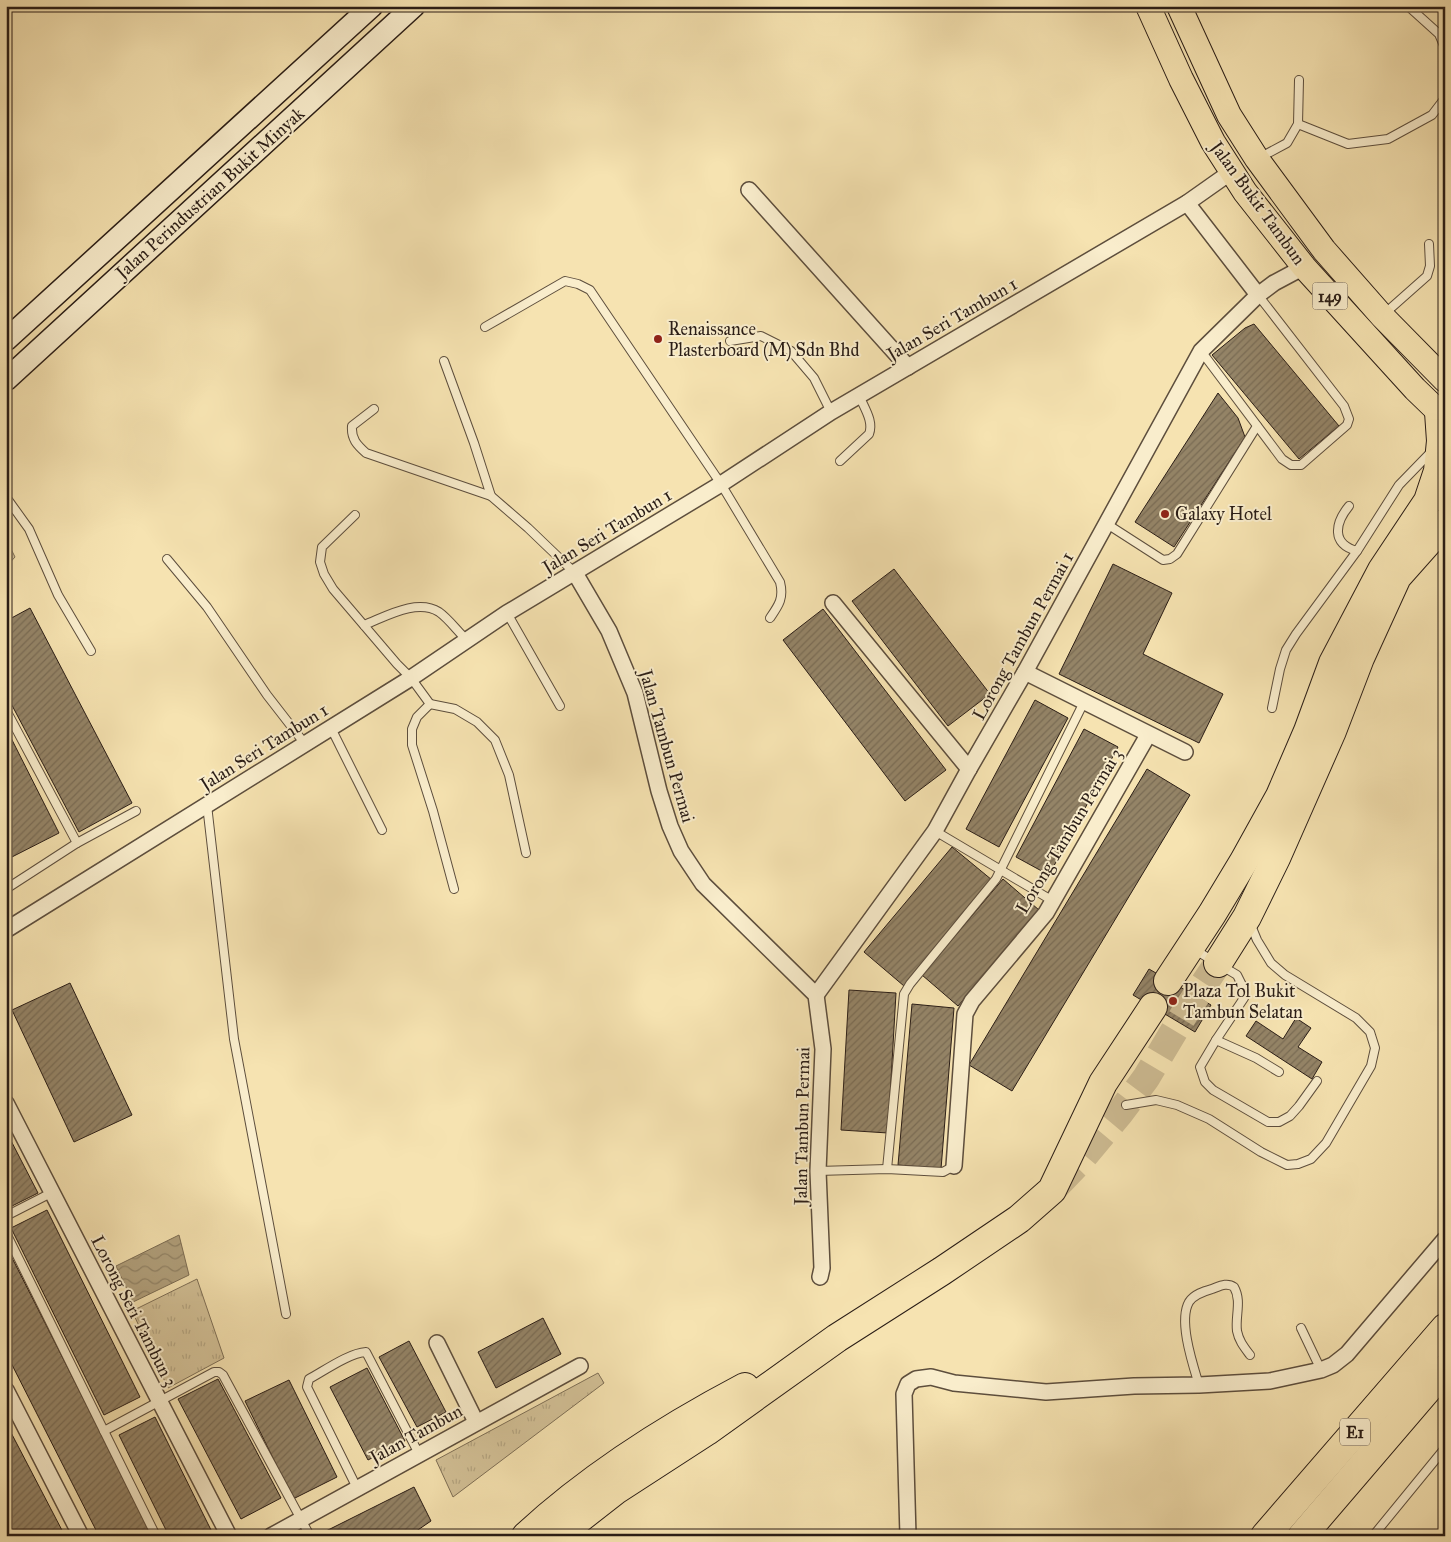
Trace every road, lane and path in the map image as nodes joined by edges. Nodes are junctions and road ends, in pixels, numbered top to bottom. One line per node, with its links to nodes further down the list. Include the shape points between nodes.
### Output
1 (372, 6): 19 (main road, Jalan Perindustrian Bukit Minyak)
2 (414, 6): 25 (main road, Jalan Perindustrian Bukit Minyak)
3 (1148, 6): 11 (main road, Jalan Bukit Tambun / 149, via 1184,87)
4 (1180, 6): 10 (main road, Jalan Bukit Tambun / 149, via 1229,115)
5 (1408, 6): 6 (lane, via 1439,34)
6 (1445, 48)
7 (1300, 80): 9 (lane)
8 (1445, 98): 9 (lane, via 1432,115 1388,139 1348,144)
9 (1298, 124): 10 (lane, via 1287,143)
10 (1257, 159): 17 (main road, Jalan Bukit Tambun / 149, via 1324,250)
11 (1231, 172): 13 (street, Jalan Seri Tambun 1); 15 (main road, Jalan Bukit Tambun / 149)
12 (749, 190): 23 (street)
13 (1187, 203): 16 (street); 23 (street, Jalan Seri Tambun 1)
14 (1429, 244): 17 (lane, via 1427,276)
15 (1304, 268): 16 (street, Lorong Tambun Permai 1); 29 (main road, Jalan Bukit Tambun / 149, via 1415,389)
16 (1258, 295): 21 (street, Lorong Tambun Permai 1); 30 (lane, via 1344,406 1349,419 1347,425 1301,465 1291,465 1282,459)
17 (1382, 316): 24 (main road, Jalan Bukit Tambun / 149)
18 (485, 327): 32 (lane, via 565,281 590,290)
19 (6, 340)
20 (730, 341): 28 (lane, via 760,336 791,351 814,378)
21 (1201, 351): 30 (lane); 38 (street, Lorong Tambun Permai 1)
22 (444, 361): 33 (lane)
23 (908, 366): 26 (street, Jalan Seri Tambun 1)
24 (1444, 378)
25 (6, 380)
26 (859, 396): 28 (street, Jalan Seri Tambun 1); 31 (lane, via 871,429)
27 (374, 409): 33 (lane, via 352,426 351,434 366,454)
28 (831, 412): 32 (street, Jalan Seri Tambun 1)
29 (1442, 424): 39 (lane); 72 (highway, via 1438,471 1428,501 1382,570 1352,625 1332,663 1280,796)
30 (1257, 426): 38 (lane, via 1177,554 1170,559 1163,560)
31 (840, 461)
32 (721, 484): 41 (street, Jalan Seri Tambun 1); 44 (lane, via 780,582 781,602)
33 (491, 496): 41 (lane)
34 (6, 497): 47 (lane, via 29,529 58,595)
35 (1349, 506): 39 (lane, via 1337,528 1343,544)
36 (355, 516): 45 (lane, via 322,547 320,562 333,589)
37 (1445, 522): 70 (highway, via 1397,577 1276,858)
38 (1107, 524): 48 (street, Lorong Tambun Permai 1)
39 (1357, 551): 53 (lane, via 1286,650)
40 (167, 559): 57 (lane, via 207,607)
41 (575, 573): 43 (street, Jalan Seri Tambun 1); 75 (street, Jalan Tambun Permai, via 609,631 635,692 659,791 681,851 703,884)
42 (833, 603): 59 (street)
43 (507, 614): 46 (street, Jalan Seri Tambun 1); 52 (lane)
44 (770, 618)
45 (364, 625): 46 (lane, via 410,608 426,608 439,612); 49 (lane)
46 (467, 640): 49 (street, Jalan Seri Tambun 1)
47 (91, 651)
48 (1025, 672): 50 (street); 59 (street, Lorong Tambun Permai 1)
49 (411, 678): 51 (lane); 55 (street, Jalan Seri Tambun 1)
50 (1084, 702): 56 (street); 66 (lane)
51 (430, 704): 65 (lane, via 455,709 477,722 495,740 509,775); 67 (lane, via 417,716 412,730 412,746)
52 (560, 706)
53 (1272, 708)
54 (6, 710): 64 (lane)
55 (331, 728): 57 (street, Jalan Seri Tambun 1); 62 (lane)
56 (1148, 735): 58 (street); 69 (street, Lorong Tambun Permai 3)
57 (305, 744): 60 (street, Jalan Seri Tambun 1)
58 (1185, 752)
59 (969, 769): 63 (street, Lorong Tambun Permai 1)
60 (207, 805): 71 (street, Jalan Seri Tambun 1); 92 (lane, via 234,1039)
61 (136, 811): 64 (lane)
62 (382, 830)
63 (935, 832): 66 (lane); 75 (street, Lorong Tambun Permai 1)
64 (77, 843): 68 (lane)
65 (526, 853)
66 (1000, 871): 69 (lane); 85 (lane, via 904,994)
67 (454, 888)
68 (6, 889)
69 (1053, 901): 84 (street, Lorong Tambun Permai 3, via 972,1001 966,1014)
70 (1247, 916): 73 (highway); 81 (lane, via 1271,963 1356,1018 1370,1032 1375,1048 1371,1066 1326,1143 1311,1159 1287,1164 1177,1106 1156,1100)
71 (6, 930)
72 (1191, 948): 73 (lane); 74 (highway)
73 (1218, 964): 77 (lane, via 1237,975 1244,998)
74 (1168, 981)
75 (816, 995): 86 (street, Jalan Tambun Permai, via 823,1049)
76 (1153, 1007): 95 (highway, via 1104,1083 1052,1190 1019,1220)
77 (1216, 1040): 78 (lane); 79 (lane, via 1200,1067 1205,1082 1268,1122 1279,1122 1290,1116)
78 (1279, 1072)
79 (1317, 1081)
80 (6, 1103): 87 (street, Lorong Seri Tambun 3)
81 (1126, 1105)
82 (1445, 1137): 83 (lane)
83 (1445, 1144)
84 (954, 1166): 85 (lane, via 943,1172)
85 (888, 1169): 86 (lane)
86 (818, 1171): 91 (street, Jalan Tambun Permai)
87 (53, 1192): 88 (lane); 103 (street, Lorong Seri Tambun 3)
88 (6, 1216)
89 (6, 1233): 105 (lane)
90 (1445, 1239): 100 (street, via 1347,1354)
91 (820, 1276)
92 (286, 1314)
93 (1301, 1328): 100 (lane)
94 (1445, 1328): 119 (highway, E1)
95 (837, 1338): 116 (highway, via 698,1411 557,1507); 117 (highway, via 707,1431 616,1490)
96 (437, 1343): 104 (street)
97 (1250, 1355): 101 (lane, via 1241,1344 1237,1329 1238,1293 1234,1287 1225,1284 1200,1293 1190,1301 1186,1314 1187,1338)
98 (580, 1366): 104 (street, Jalan Tambun)
99 (1445, 1369): 110 (highway, E1)
100 (1321, 1370): 101 (street, via 1270,1381)
101 (1199, 1385): 118 (street, via 1046,1392 931,1377 916,1379 908,1384 904,1394)
102 (6, 1390): 111 (street)
103 (159, 1400): 105 (lane); 109 (lane, via 214,1372 223,1375); 113 (street, Lorong Seri Tambun 3)
104 (476, 1422): 107 (street, Jalan Tambun)
105 (104, 1431): 112 (lane)
106 (1445, 1448): 120 (lane)
107 (419, 1454): 108 (street, Jalan Tambun); 108 (lane, via 366,1352 358,1353 309,1379 307,1387)
108 (357, 1488): 109 (street, Jalan Tambun)
109 (301, 1520): 114 (street, Jalan Tambun); 115 (lane)
110 (1306, 1532)
111 (81, 1536)
112 (156, 1536)
113 (229, 1536)
114 (271, 1536)
115 (310, 1536)
116 (526, 1536)
117 (557, 1536)
118 (908, 1536)
119 (1264, 1536)
120 (1373, 1536)

